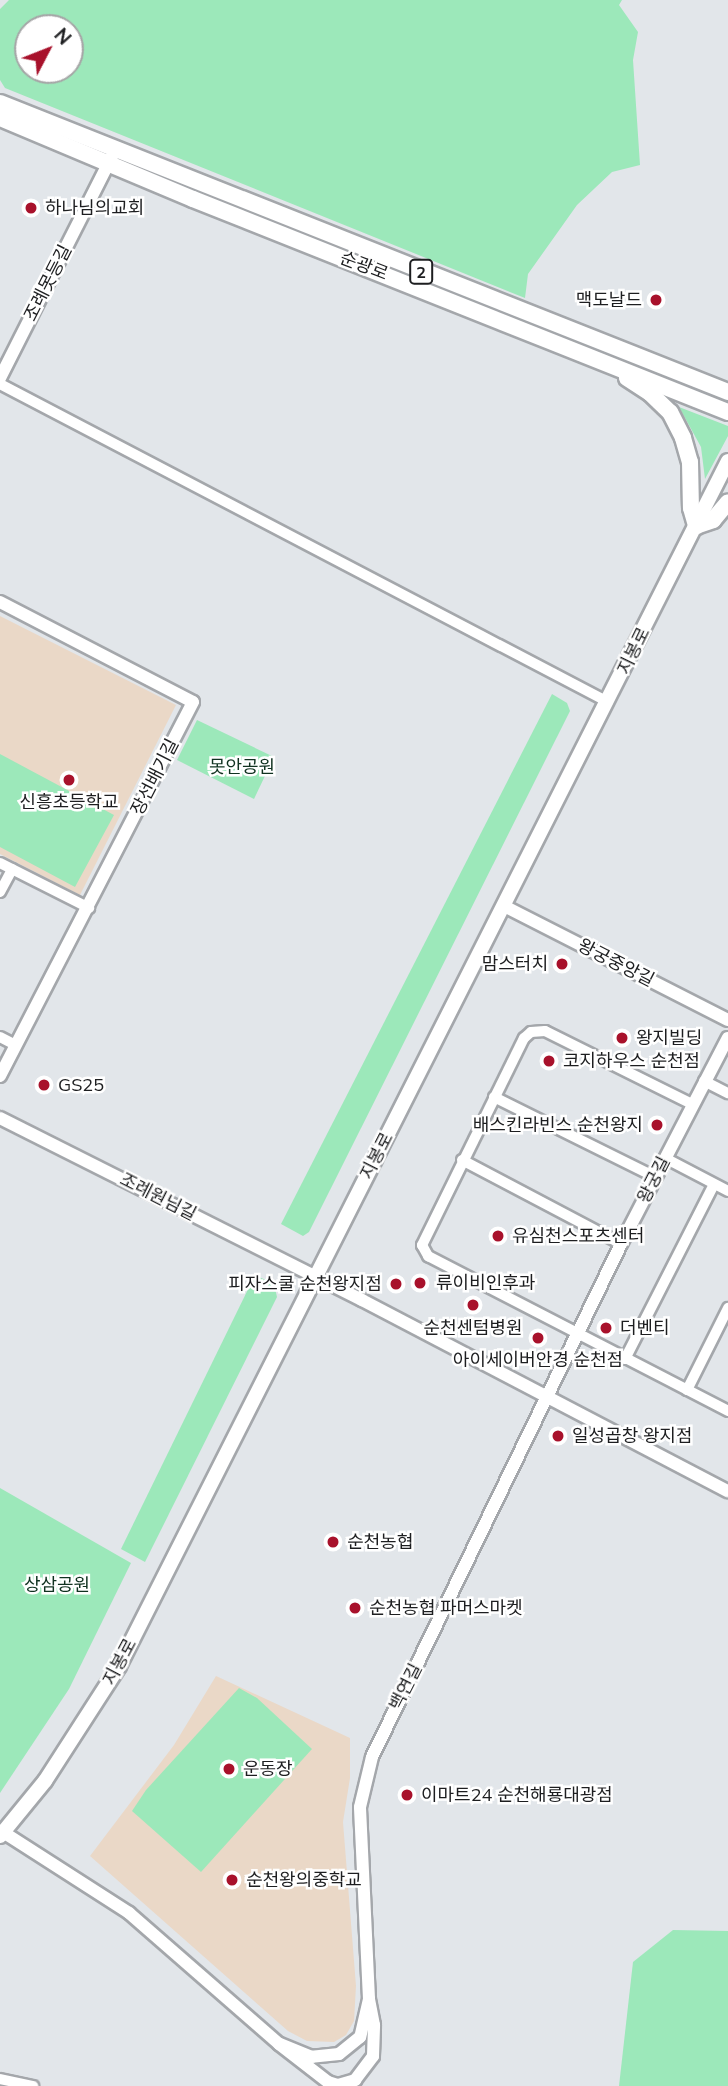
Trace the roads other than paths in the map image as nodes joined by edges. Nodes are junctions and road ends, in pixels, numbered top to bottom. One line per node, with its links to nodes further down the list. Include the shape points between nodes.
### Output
1 (0, 103): 3 (main road, 순광로 / 2)
2 (0, 118): 3 (main road, 순광로 / 2)
3 (111, 158): 4 (main road, 순광로 / 2); 5 (street, 조례못등길); 7 (main road, 순광로 / 2)
4 (613, 365): 8 (main road, 순광로 / 2); 11 (main road, via 670,412 690,462)
5 (0, 377)
6 (0, 384): 13 (street)
7 (728, 392)
8 (728, 412)
9 (728, 461): 11 (main road, 지봉로)
10 (728, 502): 11 (main road, via 713,520)
11 (696, 526): 13 (main road, 지봉로)
12 (0, 602): 18 (street, 장선배기길, via 193,702)
13 (608, 702): 17 (main road, 지봉로)
14 (0, 863): 15 (street)
15 (12, 869): 16 (street); 18 (street)
16 (0, 892)
17 (504, 906): 19 (street, 왕궁중앙길); 35 (main road, 지봉로)
18 (89, 908): 22 (street, 장선배기길)
19 (728, 1020)
20 (0, 1037): 22 (street)
21 (728, 1038): 24 (street, 왕궁길)
22 (16, 1045): 23 (street, 장선배기길)
23 (0, 1076)
24 (704, 1081): 25 (street); 27 (street, 왕궁길)
25 (728, 1094)
26 (494, 1097): 27 (street, via 524,1038 539,1030); 30 (street); 31 (street)
27 (692, 1104): 29 (street, 왕궁길)
28 (0, 1118): 35 (street, 조례원님길)
29 (665, 1158): 31 (street, 왕궁길); 32 (street)
30 (462, 1160): 34 (street); 37 (street, via 424,1237 425,1253)
31 (656, 1177): 34 (street, 왕궁길)
32 (714, 1184): 33 (street); 38 (street)
33 (728, 1191)
34 (621, 1244): 37 (street, 왕궁길)
35 (316, 1277): 40 (street); 43 (main road, 지봉로, via 119,1666 45,1781)
36 (728, 1308): 39 (street)
37 (579, 1333): 38 (street); 40 (street, 왕궁길)
38 (625, 1359): 39 (street)
39 (687, 1390): 41 (street)
40 (545, 1397): 42 (street); 44 (street, 백연길, via 382,1736 365,1783 360,1841)
41 (728, 1411)
42 (728, 1491)
43 (2, 1834): 45 (street, 백연길, via 129,1913)
44 (369, 1999): 45 (street, 백연길, via 360,2037 339,2054 312,2057); 45 (street, 백연길, via 373,2056 348,2084 328,2082)
45 (279, 2044)
46 (0, 2079): 47 (street)
47 (33, 2086)

